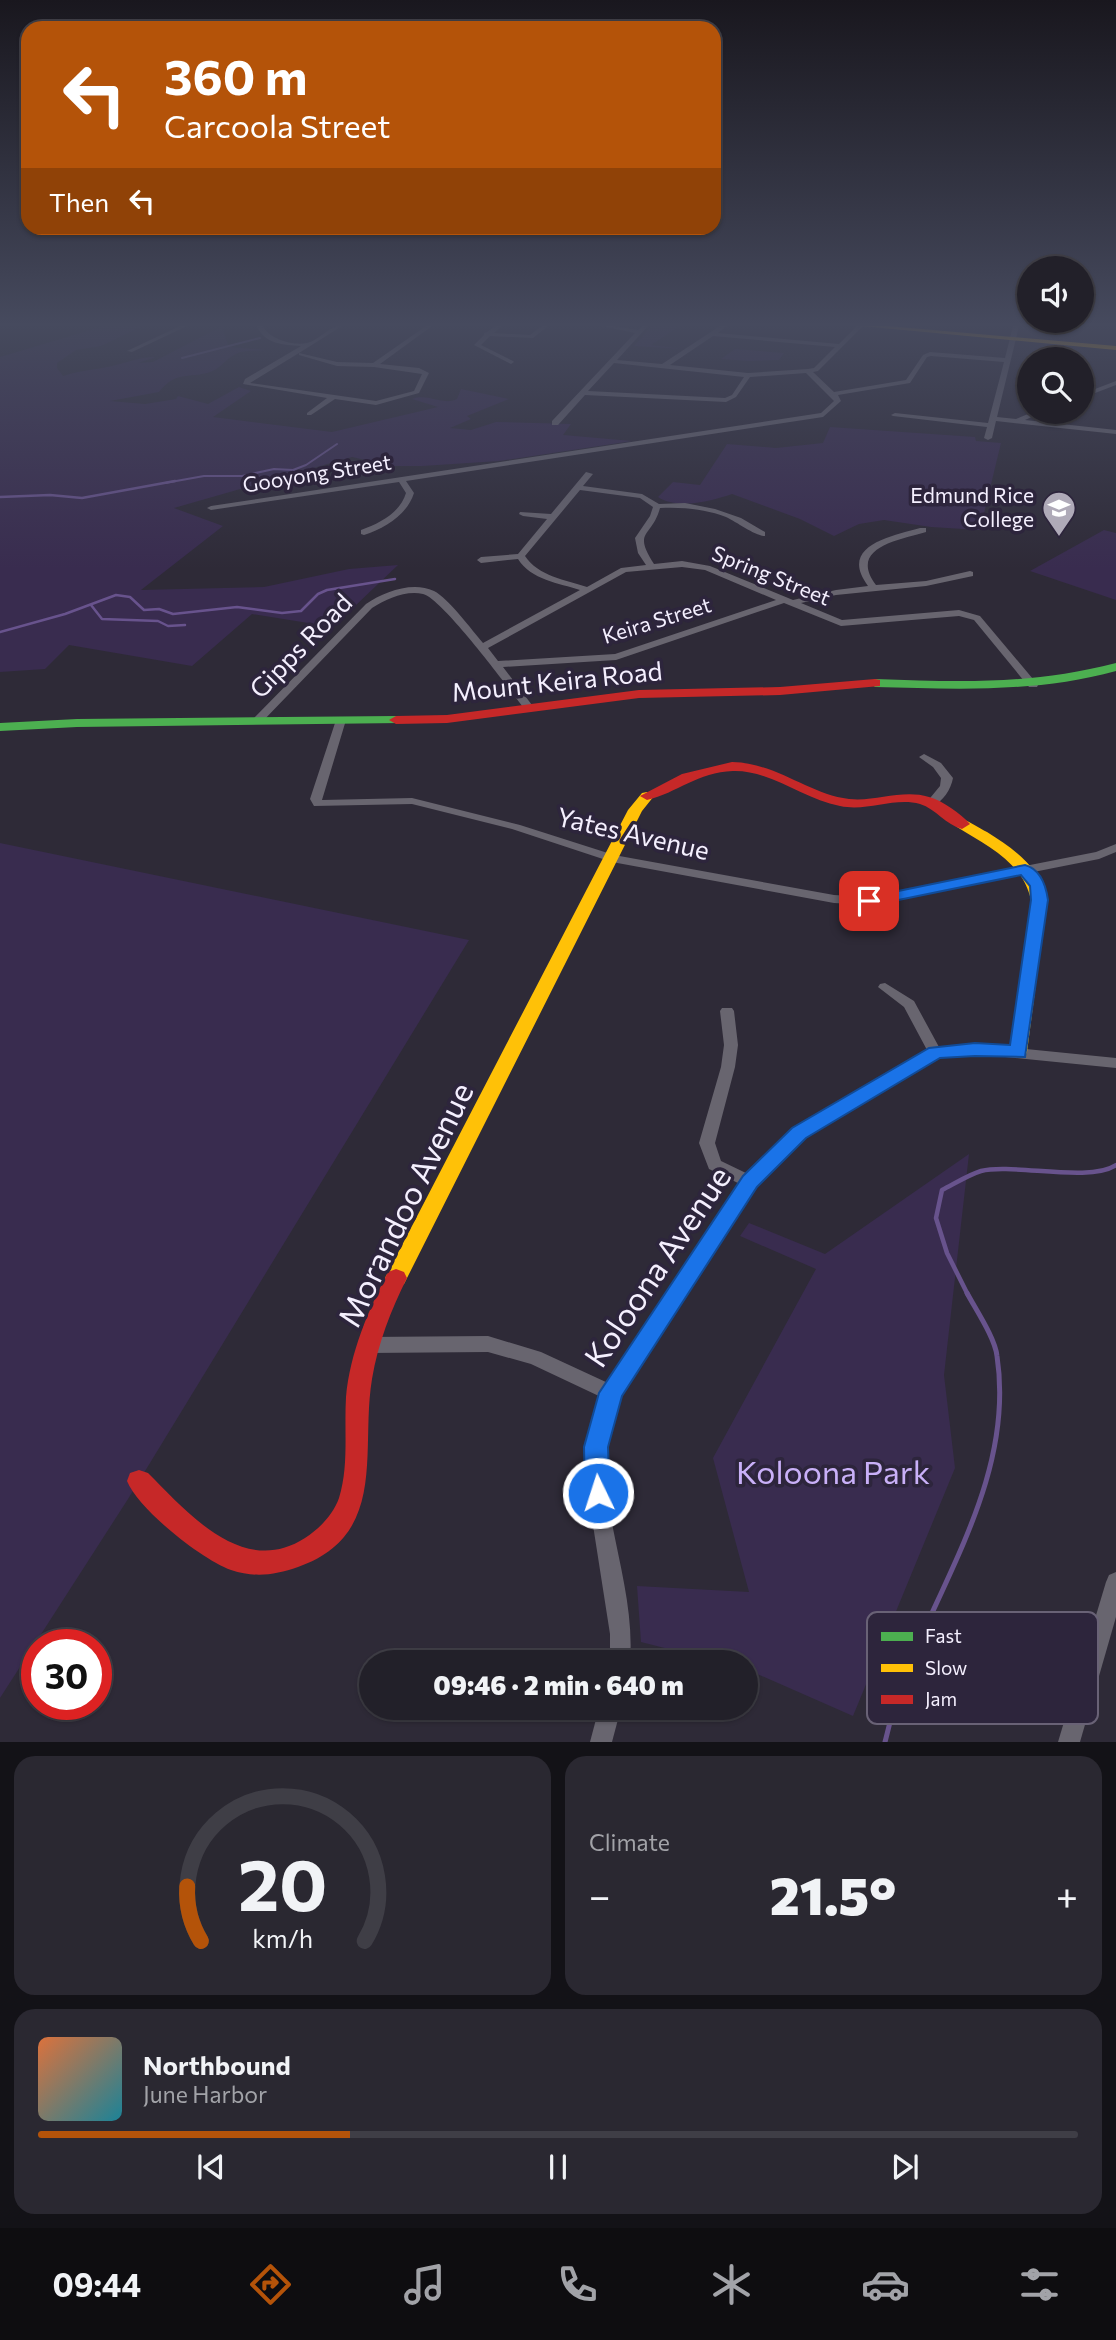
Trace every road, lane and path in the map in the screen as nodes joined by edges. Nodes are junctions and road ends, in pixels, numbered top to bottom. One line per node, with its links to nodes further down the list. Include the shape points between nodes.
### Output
1 (318, 407): 5 (street)
2 (569, 407): 8 (street)
3 (831, 407): 13 (street, Gooyong Street, via 823,415)
4 (995, 407): 9 (street)
5 (309, 414)
6 (895, 415): 9 (street)
7 (1016, 421): 9 (street); 10 (street)
8 (555, 422)
9 (992, 422): 11 (street)
10 (1116, 432)
11 (988, 438)
12 (589, 474): 14 (street)
13 (400, 478): 16 (street, Gooyong Street); 20 (street, via 409,490 409,500 387,521)
14 (579, 488): 15 (street, via 642,496); 18 (street)
15 (657, 506): 21 (street, via 702,507); 24 (street, via 639,535 639,549)
16 (211, 508)
17 (523, 514): 18 (street)
18 (554, 517): 22 (street)
19 (923, 530): 27 (street, via 865,554 862,574)
20 (364, 533)
21 (762, 534)
22 (521, 556): 23 (street); 26 (street, via 532,570)
23 (481, 560)
24 (651, 566): 26 (street, Spring Street, via 625,570); 28 (street, Spring Street, via 699,565)
25 (970, 575): 27 (street, Keira Street, via 936,584)
26 (588, 590): 29 (street, Spring Street)
27 (875, 590): 28 (street, Keira Street)
28 (788, 602): 30 (street, Keira Street, via 616,657); 32 (street, Spring Street, via 841,623 970,615)
29 (483, 647): 30 (street); 35 (street, Gipps Road, via 438,598 426,592 375,601)
30 (496, 664): 33 (street)
31 (1116, 667): 32 (main road, Mount Keira Road, via 1079,679)
32 (1033, 685): 33 (main road, Mount Keira Road, via 859,683 780,691 639,694)
33 (530, 709): 34 (main road, Mount Keira Road, via 447,719)
34 (341, 720): 35 (main road, Mount Keira Road); 40 (street, Yates Avenue, via 318,804 412,801 516,827)
35 (257, 721): 36 (main road, Mount Keira Road)
36 (0, 727)
37 (924, 757): 38 (street, via 947,778 946,787)
38 (932, 803): 40 (main road, Morandoo Avenue, via 900,799 851,804 757,769 712,769 644,798); 41 (main road, via 1002,848)
39 (1116, 848): 41 (street, Yates Avenue)
40 (611, 858): 41 (street, Yates Avenue, via 855,902); 48 (main road, Morandoo Avenue, via 381,1308)
41 (1025, 870): 45 (main road, via 1038,885 1040,900)
42 (885, 987): 44 (street, via 908,1004)
43 (727, 1011): 47 (street, via 728,1067 707,1143 715,1165)
44 (936, 1052): 45 (street, Koloona Avenue); 47 (street, Koloona Avenue, via 799,1133)
45 (1018, 1052): 46 (street, Koloona Avenue)
46 (1116, 1063)
47 (750, 1182): 49 (street, Koloona Avenue)
48 (368, 1345): 49 (street, via 488,1344 535,1357); 50 (main road, Morandoo Avenue, via 359,1381 350,1501 334,1530 302,1555 259,1566 226,1558)
49 (611, 1393): 53 (street, Koloona Avenue, via 598,1432 596,1474)
50 (139, 1480)
51 (1116, 1582): 52 (street)
52 (1098, 1643)
53 (620, 1650)
54 (606, 1720): 56 (street)
55 (1074, 1724): 57 (street)
56 (600, 1741)
57 (1069, 1741)

